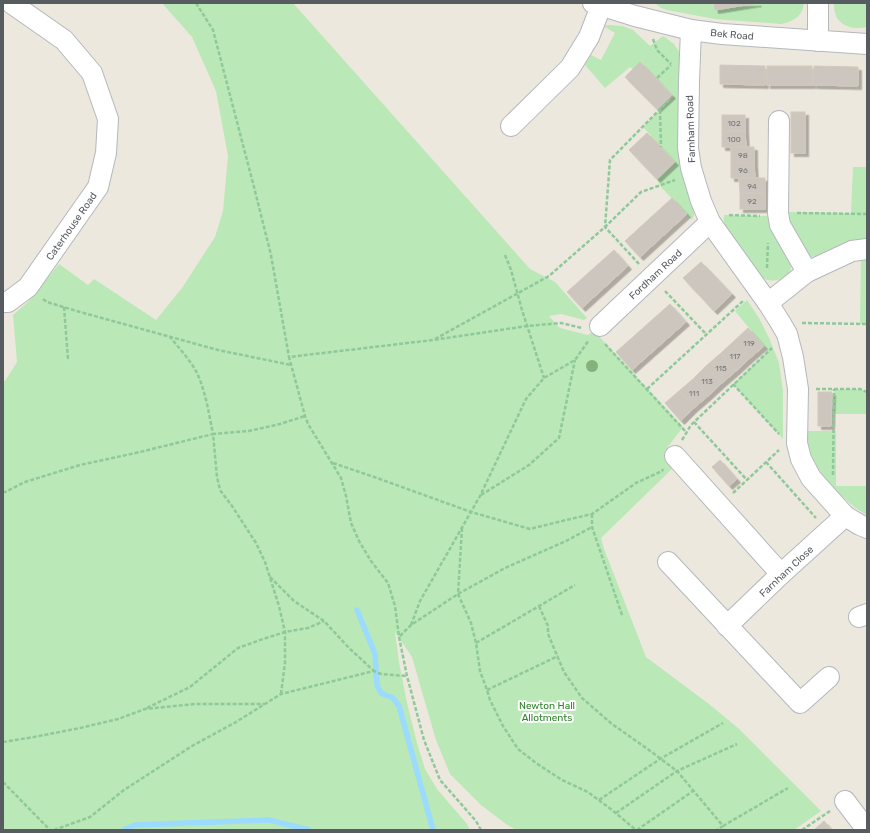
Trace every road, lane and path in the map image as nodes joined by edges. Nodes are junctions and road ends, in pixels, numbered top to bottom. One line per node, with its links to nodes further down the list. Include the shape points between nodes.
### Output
1 (11, 3): 24 (street, Caterhouse Road, via 64,40 92,73 108,119 106,153 98,187)
2 (196, 3): 35 (path, via 213,30 271,255)
3 (818, 3): 7 (street)
4 (597, 4): 5 (street, Bek Road); 13 (street, Bek Road, via 589,37 570,68)
5 (639, 13): 6 (street, Bek Road); 9 (path, via 657,50 672,64)
6 (691, 30): 7 (street, Bek Road); 10 (street, Farnham Road)
7 (818, 40): 8 (street, Bek Road)
8 (867, 44)
9 (657, 78)
10 (689, 81): 11 (path); 15 (street, Farnham Road, via 688,148)
11 (660, 110): 14 (path); 19 (path, via 610,160)
12 (779, 121): 16 (street)
13 (511, 126)
14 (661, 147)
15 (691, 168): 18 (street, Farnham Road); 19 (path, via 680,178 641,192)
16 (778, 212): 17 (path); 18 (path, via 769,216 724,215); 23 (street, via 780,225)
17 (867, 214)
18 (710, 222): 26 (street, Farnham Road); 32 (street, Fordham Road)
19 (604, 227): 25 (path, via 549,276)
20 (768, 237): 26 (path)
21 (867, 249): 23 (street, via 852,251)
22 (505, 255): 25 (path)
23 (807, 272): 26 (street)
24 (28, 288): 27 (street, Caterhouse Road, via 8,302); 28 (path, via 47,302)
25 (517, 293): 30 (path); 34 (path)
26 (763, 295): 31 (street, Farnham Road); 41 (path)
27 (3, 302)
28 (64, 307): 33 (path); 36 (path)
29 (867, 324): 31 (path)
30 (527, 326): 32 (path, via 561,322); 34 (path); 39 (path)
31 (784, 328): 40 (path); 42 (street, Farnham Road, via 793,356)
32 (596, 334): 37 (path); 41 (path)
33 (170, 337): 38 (path); 48 (path, via 186,356 197,375)
34 (433, 340): 35 (path)
35 (289, 357): 38 (path)
36 (68, 359)
37 (575, 360): 39 (path); 55 (path, via 558,438 529,465)
38 (291, 365): 45 (path)
39 (544, 378): 55 (path, via 526,399)
40 (733, 384): 46 (path); 49 (path)
41 (647, 389): 47 (path)
42 (798, 389): 43 (path); 49 (street, Farnham Road)
43 (834, 389): 44 (path, via 860,389); 57 (path)
44 (867, 392)
45 (305, 416): 48 (path, via 249,431); 52 (path)
46 (694, 422): 47 (path); 53 (path)
47 (686, 432): 50 (path)
48 (213, 434): 54 (path, via 80,465 25,482); 66 (path, via 220,490 256,543)
49 (792, 442): 51 (path); 57 (street, Farnham Road, via 811,478)
50 (675, 456): 56 (street); 59 (path, via 662,471 636,483)
51 (766, 462): 53 (path); 63 (path)
52 (332, 463): 58 (path); 75 (path, via 341,478 351,523 359,541 388,583 395,606)
53 (747, 480): 56 (path)
54 (3, 493)
55 (480, 496): 58 (path)
56 (720, 506): 65 (street)
57 (839, 510): 62 (street, Farnham Road); 63 (street, Farnham Close)
58 (472, 512): 59 (path, via 530,530); 61 (path)
59 (592, 514): 60 (path)
60 (592, 527): 68 (path, via 505,568); 70 (path)
61 (462, 528): 68 (path); 72 (path, via 420,601)
62 (867, 528)
63 (829, 532): 65 (street, Farnham Close)
64 (668, 562): 73 (street)
65 (781, 574): 73 (street, Farnham Close)
66 (270, 577): 71 (path, via 294,601); 74 (path)
67 (575, 585): 69 (path)
68 (458, 594): 72 (path); 76 (path, via 471,623)
69 (539, 606): 76 (path); 77 (path)
70 (622, 615)
71 (324, 621): 74 (path, via 308,628); 78 (path)
72 (411, 625): 75 (path)
73 (728, 626): 80 (street, via 800,703)
74 (285, 632): 82 (path); 84 (path, via 238,648 190,686)
75 (399, 637): 79 (path)
76 (476, 643): 81 (path, via 480,671)
77 (558, 656): 81 (path); 88 (path, via 564,672 582,698)
78 (374, 671): 79 (path); 82 (path)
79 (407, 676): 99 (path, via 424,740 440,780)
80 (829, 677)
81 (487, 690): 93 (path, via 503,726 518,749 562,780)
82 (281, 694): 83 (path)
83 (265, 704): 84 (path, via 195,704); 98 (path, via 136,782 90,817)
84 (145, 709): 86 (path, via 118,719 80,728)
85 (723, 723): 88 (path)
86 (3, 742)
87 (737, 744): 89 (path)
88 (660, 759): 89 (path); 93 (path)
89 (677, 771): 92 (path); 95 (path)
90 (3, 782): 97 (path)
91 (788, 788): 96 (path)
92 (693, 791): 96 (path); 100 (path)
93 (599, 800): 95 (path)
94 (845, 801): 102 (path); 103 (street)
95 (616, 813): 100 (path)
96 (723, 826): 101 (path)
97 (50, 830)
98 (54, 830)
99 (481, 830)
100 (636, 830)
101 (717, 830)
102 (802, 830)
103 (867, 830)

